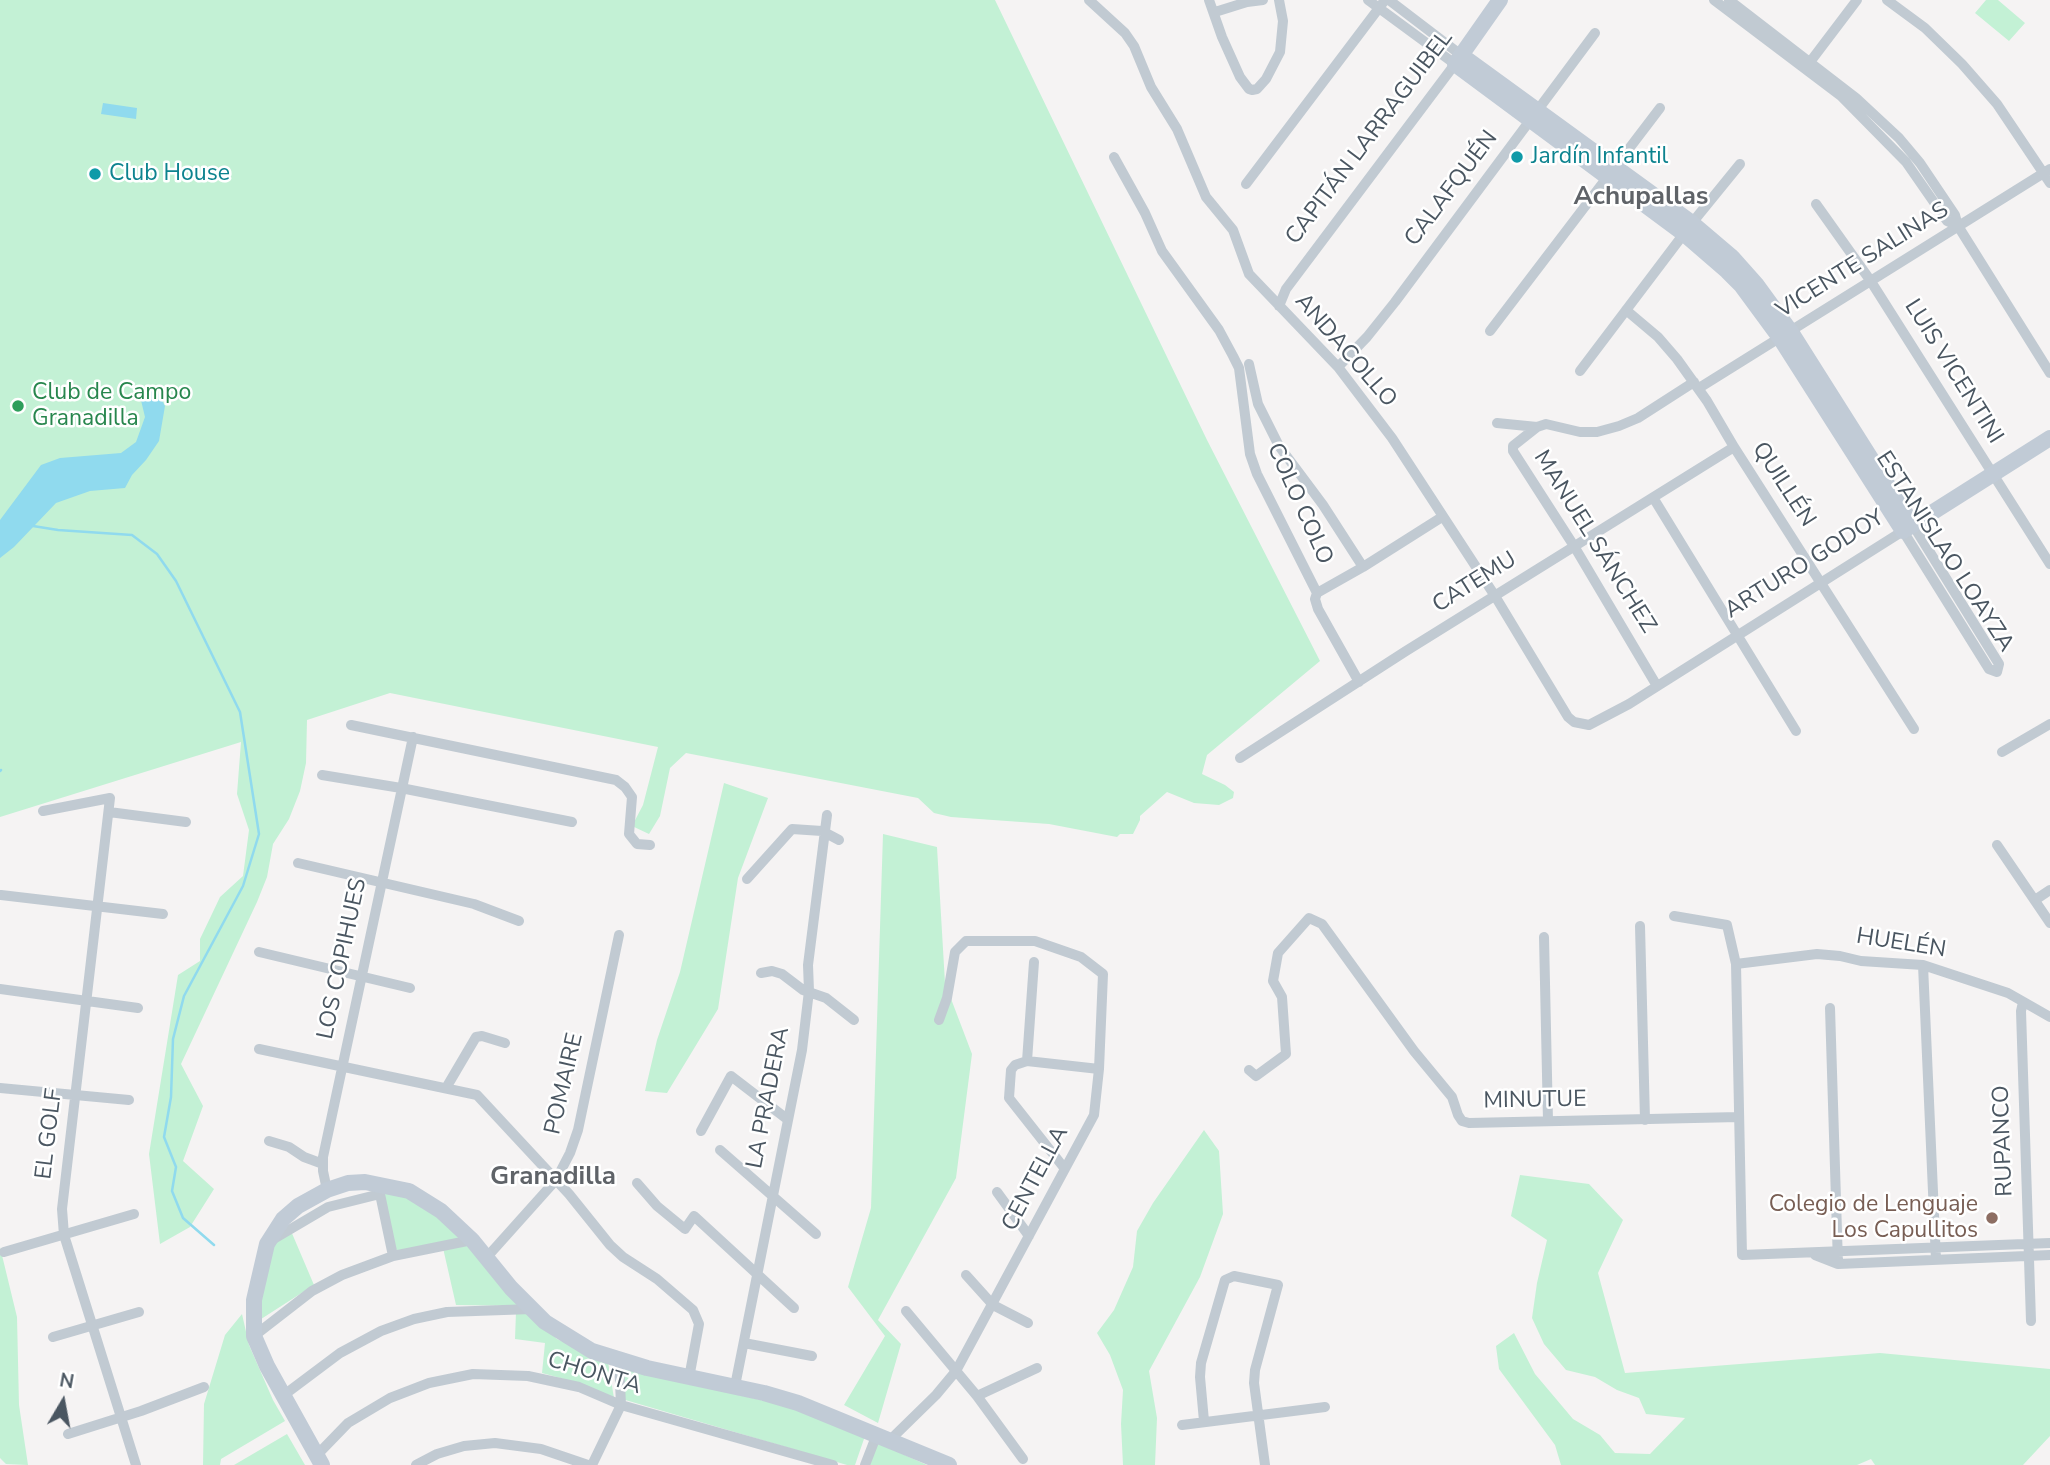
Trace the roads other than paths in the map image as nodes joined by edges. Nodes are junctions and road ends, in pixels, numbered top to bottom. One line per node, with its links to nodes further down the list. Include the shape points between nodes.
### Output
1 (1089, 0): 27 (street, ANDACOLLO, via 1134,46 1206,197 1233,230 1249,274)
2 (1209, 0): 12 (street)
3 (1263, 0): 12 (street)
4 (1279, 0): 12 (street, via 1283,21 1280,52 1257,89 1244,83)
5 (1368, 0): 10 (street, ESTANISLAO LOAYZA)
6 (1500, 0): 14 (street, CAPITÁN LARRAGUIBEL)
7 (1714, 0): 11 (street)
8 (1857, 0): 15 (street)
9 (1887, 0): 21 (street, via 1962,64)
10 (1384, 3): 14 (street, ESTANISLAO LOAYZA); 22 (street)
11 (1733, 4): 15 (street)
12 (1215, 12)
13 (1595, 33): 17 (street, CALAFQUÉN)
14 (1458, 59): 17 (street, ESTANISLAO LOAYZA); 27 (street, CAPITÁN LARRAGUIBEL, via 1286,289)
15 (1808, 65): 24 (street, via 1906,162 1947,221)
16 (1660, 108): 20 (street)
17 (1534, 115): 20 (street, ESTANISLAO LOAYZA); 32 (street, CALAFQUÉN, via 1395,302)
18 (1114, 157): 48 (street, COLO COLO, via 1162,251 1219,330 1239,368 1250,454)
19 (1740, 164): 25 (street)
20 (1610, 171): 25 (street, ESTANISLAO LOAYZA); 29 (street)
21 (2048, 175): 24 (street, VICENTE SALINAS)
22 (1246, 184)
23 (1816, 204): 26 (street, LUIS VICENTINI)
24 (1958, 226): 26 (street, VICENTE SALINAS); 34 (street)
25 (1688, 228): 28 (street); 30 (street, ESTANISLAO LOAYZA)
26 (1870, 280): 30 (street, VICENTE SALINAS); 40 (street, LUIS VICENTINI)
27 (1279, 306): 32 (street, ANDACOLLO)
28 (1626, 310): 33 (street); 35 (street, QUILLÉN, via 1658,337)
29 (1490, 331)
30 (1786, 335): 35 (street, VICENTE SALINAS); 43 (street, ESTANISLAO LOAYZA)
31 (1249, 364): 46 (street, COLO COLO, via 1258,404 1279,446)
32 (1338, 367): 42 (street, ANDACOLLO, via 1392,438)
33 (1580, 371)
34 (2050, 373)
35 (1696, 385): 37 (street, VICENTE SALINAS, via 1638,418 1597,432 1546,424); 39 (street, QUILLÉN)
36 (1497, 423): 37 (street, MANUEL SÁNCHEZ)
37 (1540, 427): 44 (street, MANUEL SÁNCHEZ, via 1517,442 1513,451)
38 (2050, 438): 40 (street, ARTURO GODOY)
39 (1734, 447): 41 (street, CATEMU); 47 (street, QUILLÉN)
40 (1993, 474): 43 (street, ARTURO GODOY); 45 (street, LUIS VICENTINI)
41 (1654, 499): 44 (street, CATEMU); 50 (street)
42 (1442, 517): 46 (street); 49 (street, ANDACOLLO)
43 (1908, 528): 43 (street, ESTANISLAO LOAYZA, via 1989,669 1997,672 1999,664); 47 (street, ARTURO GODOY)
44 (1574, 546): 49 (street, CATEMU); 52 (street, MANUEL SÁNCHEZ)
45 (2050, 564)
46 (1363, 567): 48 (street)
47 (1821, 583): 50 (street, ARTURO GODOY); 56 (street, QUILLÉN)
48 (1317, 593): 51 (street, COLO COLO, via 1318,610)
49 (1495, 596): 51 (street, CATEMU); 55 (street, ANDACOLLO, via 1568,717)
50 (1737, 634): 52 (street, ARTURO GODOY); 57 (street)
51 (1359, 682): 60 (street, CATEMU)
52 (1657, 686): 55 (street, ARTURO GODOY)
53 (2050, 724): 59 (street)
54 (351, 725): 58 (street)
55 (1582, 725)
56 (1914, 729)
57 (1796, 731)
58 (413, 737): 62 (street, LOS COPIHUES); 70 (street, via 616,780 632,797 629,834 638,844)
59 (2003, 752)
60 (1240, 758)
61 (322, 775): 62 (street)
62 (401, 788): 67 (street); 74 (street, LOS COPIHUES)
63 (43, 811): 64 (street, EL GOLF, via 110,798)
64 (109, 812): 66 (street); 78 (street, EL GOLF)
65 (827, 815): 68 (street, LA PRADERA)
66 (187, 822)
67 (572, 822)
68 (824, 832): 69 (street); 73 (street, via 790,830); 95 (street, LA PRADERA)
69 (839, 840)
70 (650, 845)
71 (1997, 845): 77 (street)
72 (298, 863): 74 (street)
73 (747, 879)
74 (382, 882): 82 (street, via 474,904); 92 (street, LOS COPIHUES)
75 (2050, 890): 77 (street)
76 (1, 895): 78 (street)
77 (2035, 900): 79 (street)
78 (98, 906): 80 (street); 96 (street, EL GOLF)
79 (2046, 908): 83 (street)
80 (163, 915)
81 (1675, 916): 89 (street, via 1727,925)
82 (519, 921)
83 (2050, 923)
84 (1640, 926): 115 (street)
85 (619, 935): 122 (street, POMAIRE, via 578,1130)
86 (1544, 937): 116 (street)
87 (258, 952): 92 (street)
88 (1034, 962): 105 (street)
89 (1736, 964): 90 (street, HUELÉN, via 1817,954); 113 (street)
90 (1923, 965): 97 (street, HUELÉN); 135 (street)
91 (761, 973): 95 (street, via 782,974)
92 (361, 976): 93 (street); 106 (street, LOS COPIHUES)
93 (410, 988)
94 (0, 989): 96 (street)
95 (809, 991): 101 (street); 114 (street, LA PRADERA)
96 (86, 1001): 98 (street); 111 (street, EL GOLF)
97 (2023, 1002): 100 (street, HUELÉN); 136 (street, RUPANCO)
98 (138, 1008)
99 (1830, 1008): 138 (street)
100 (2050, 1017)
101 (854, 1020)
102 (939, 1020): 107 (street, CENTELLA, via 955,952 966,941 1035,941 1081,957 1103,974)
103 (505, 1043): 110 (street, via 476,1037)
104 (259, 1049): 106 (street)
105 (1027, 1061): 107 (street); 121 (street, via 1012,1070 1009,1098)
106 (341, 1066): 110 (street); 120 (street, LOS COPIHUES)
107 (1099, 1069): 121 (street, CENTELLA, via 1094,1115)
108 (1249, 1070): 116 (street, MINUTUE, via 1256,1076 1286,1054 1282,997 1273,981 1276,962 1278,953 1309,918 1322,924 1452,1097 1462,1121)
109 (0, 1088): 111 (street)
110 (446, 1088): 122 (street, via 477,1095)
111 (76, 1096): 112 (street); 130 (street, EL GOLF, via 62,1209)
112 (129, 1100)
113 (1739, 1117): 115 (street, MINUTUE); 139 (street, via 1742,1255)
114 (787, 1119): 117 (street, via 731,1076); 127 (street, LA PRADERA)
115 (1645, 1120): 116 (street, MINUTUE)
116 (1548, 1121)
117 (701, 1131)
118 (269, 1141): 120 (street)
119 (720, 1150): 127 (street)
120 (323, 1164): 124 (street, LOS COPIHUES)
121 (1065, 1169): 131 (street, CENTELLA)
122 (556, 1180): 142 (street, POMAIRE); 162 (street, via 610,1245 698,1317)
123 (637, 1183): 145 (street, via 685,1229 694,1216)
124 (327, 1189): 125 (street, via 348,1183); 134 (street, via 298,1206)
125 (380, 1189): 132 (street, via 409,1191 424,1199); 134 (street, via 328,1207); 141 (street)
126 (997, 1192): 131 (street)
127 (772, 1196): 129 (street); 145 (street, LA PRADERA)
128 (134, 1213): 130 (street)
129 (816, 1234)
130 (64, 1235): 137 (street); 154 (street, EL GOLF)
131 (1029, 1236): 147 (street, CENTELLA)
132 (472, 1240): 141 (street); 142 (street)
133 (2050, 1243): 136 (street)
134 (267, 1244): 155 (street, via 254,1300)
135 (1935, 1247): 136 (street); 138 (street); 143 (street)
136 (2029, 1250): 140 (street); 143 (street); 152 (street, RUPANCO)
137 (4, 1252)
138 (1838, 1252): 139 (street); 144 (street)
139 (1812, 1254): 144 (street)
140 (2050, 1255)
141 (393, 1256): 155 (street, via 312,1291)
142 (487, 1257): 149 (street)
143 (1936, 1260): 144 (street)
144 (1838, 1264)
145 (758, 1274): 148 (street); 157 (street, LA PRADERA)
146 (966, 1275): 147 (street)
147 (993, 1305): 153 (street); 161 (street, CENTELLA)
148 (794, 1308)
149 (532, 1309): 159 (street, via 576,1342); 165 (street, via 447,1312 382,1331 340,1353)
150 (906, 1311): 161 (street)
151 (139, 1312): 154 (street)
152 (2031, 1321)
153 (1028, 1323)
154 (93, 1326): 156 (street); 170 (street, EL GOLF)
155 (254, 1336): 165 (street)
156 (53, 1337)
157 (744, 1343): 158 (street); 163 (street, LA PRADERA)
158 (813, 1356)
159 (619, 1360): 162 (street); 167 (street)
160 (1037, 1368): 166 (street)
161 (956, 1371): 166 (street); 174 (street, CENTELLA, via 936,1395)
162 (689, 1378): 163 (street)
163 (735, 1386): 174 (street, via 798,1403)
164 (204, 1387): 170 (street)
165 (284, 1395): 176 (street)
166 (977, 1396): 175 (street)
167 (621, 1405): 176 (street, CHONTA, via 579,1387 528,1376 473,1374 429,1383 390,1398 348,1423); 179 (street); 180 (street, CHONTA)
168 (1325, 1407): 169 (street)
169 (1259, 1415): 171 (street); 171 (street, via 1255,1370 1278,1285 1234,1276 1225,1280 1201,1363); 183 (street)
170 (121, 1417): 173 (street); 177 (street, EL GOLF)
171 (1204, 1421): 172 (street)
172 (1182, 1425)
173 (68, 1434)
174 (884, 1437): 181 (street); 182 (street)
175 (1023, 1459)
176 (320, 1460)
177 (135, 1465)
178 (416, 1465): 179 (street, via 464,1446 495,1444 541,1449)
179 (590, 1465)
180 (833, 1465)
181 (865, 1465)
182 (949, 1465)
183 (1265, 1465)

